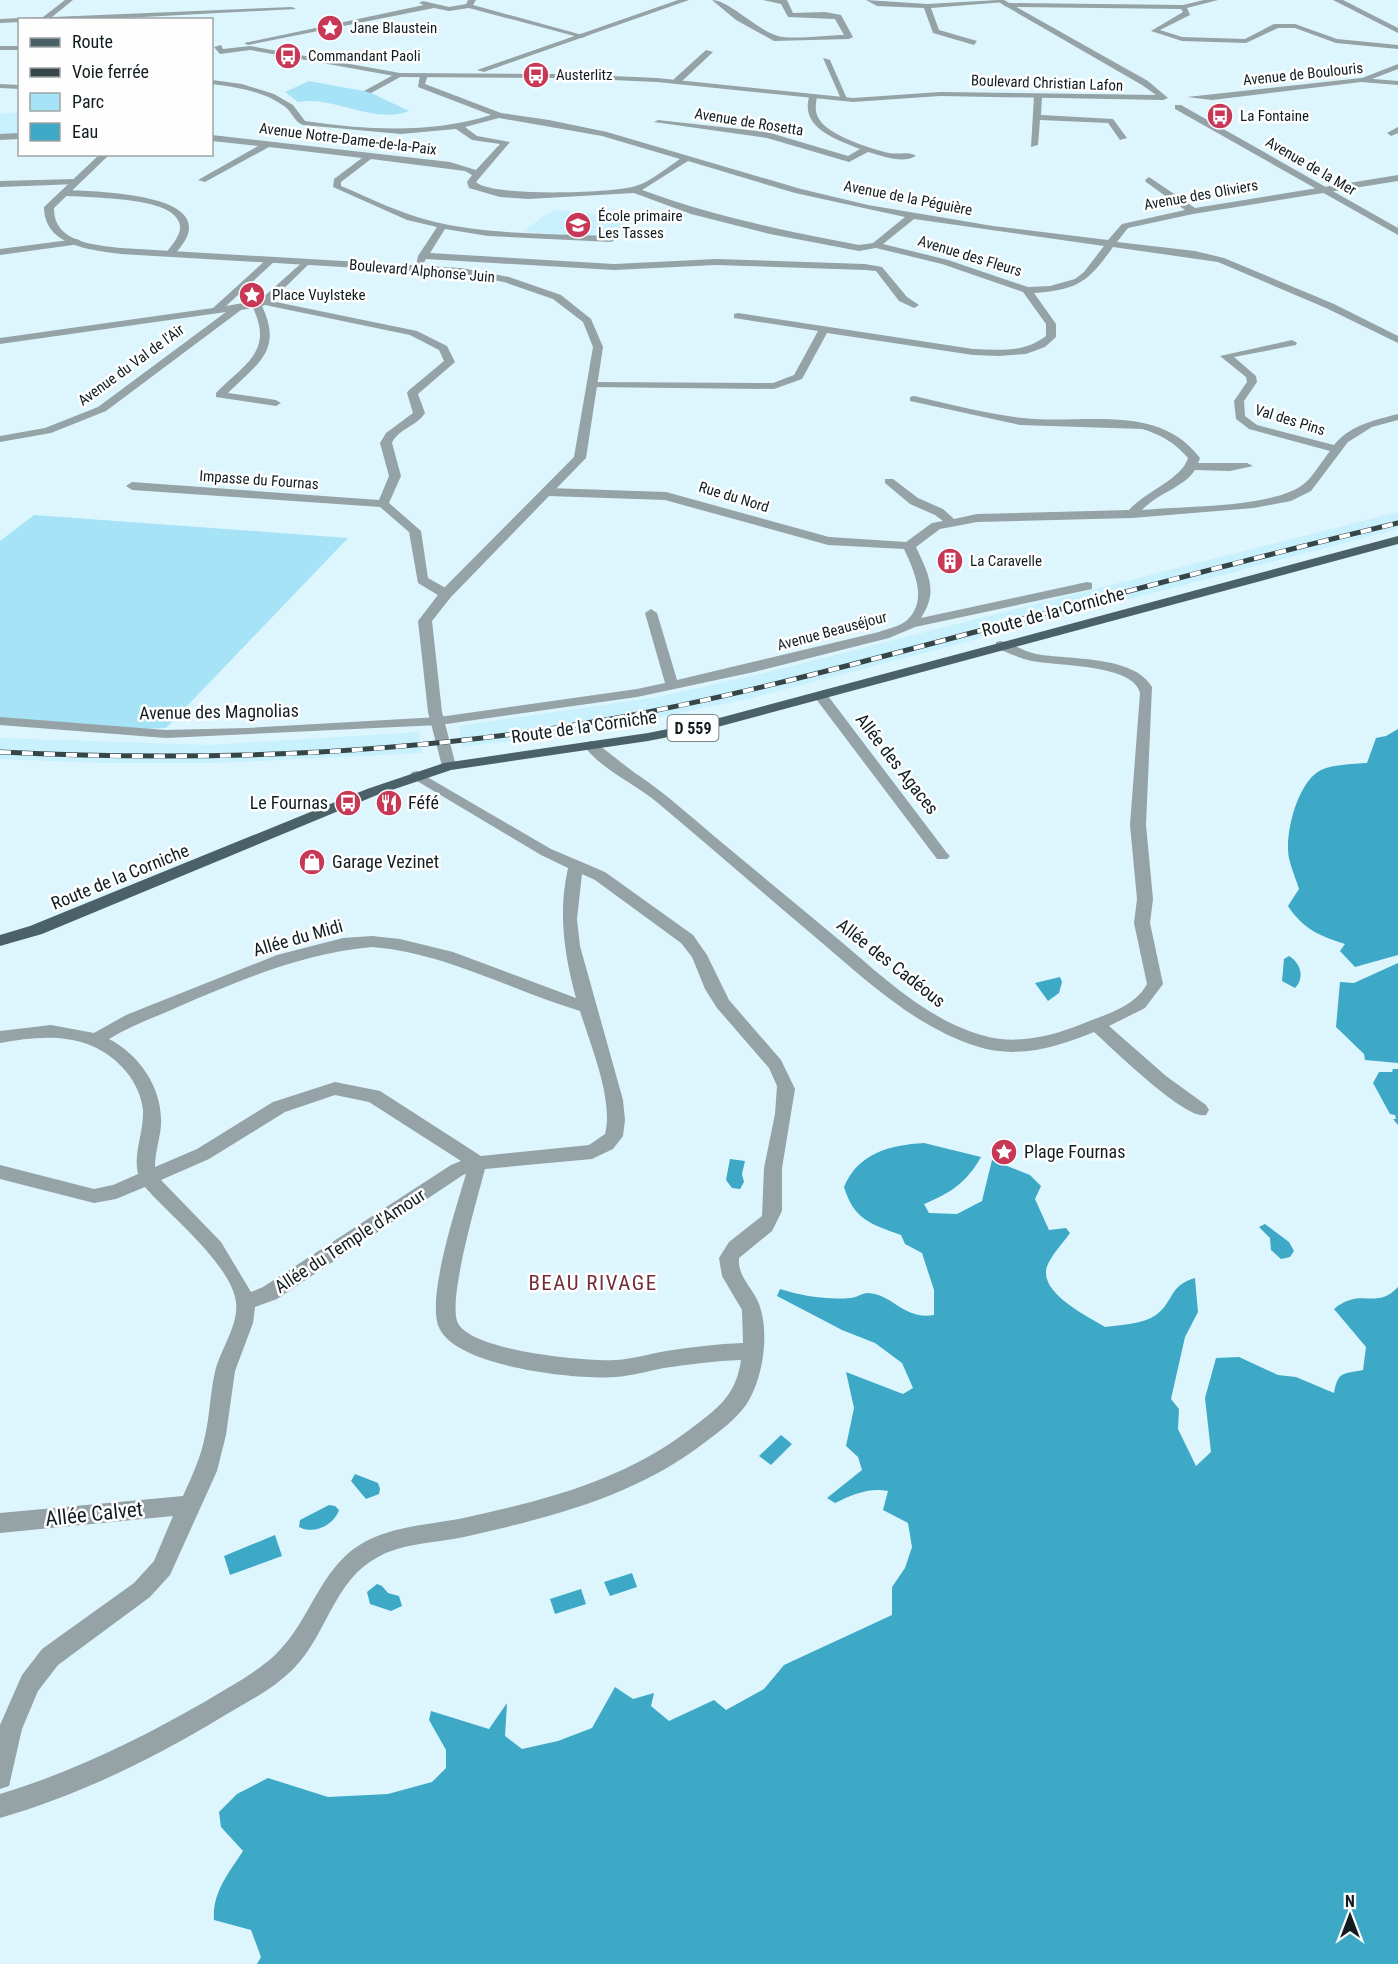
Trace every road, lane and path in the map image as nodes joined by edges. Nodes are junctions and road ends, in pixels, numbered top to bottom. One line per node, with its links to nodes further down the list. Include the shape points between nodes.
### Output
1 (69, 0): 17 (street)
2 (299, 0): 15 (street)
3 (423, 0): 12 (street, via 423,4)
4 (685, 0): 23 (street)
5 (716, 0): 6 (street, via 777,39 849,38 838,17 791,15 784,2)
6 (767, 0)
7 (870, 0): 13 (street, via 877,4)
8 (1214, 0): 14 (street)
9 (1337, 0): 22 (street)
10 (472, 2): 12 (street, via 449,9); 23 (street)
11 (1002, 2): 13 (street); 14 (street); 47 (street)
12 (432, 6): 21 (street)
13 (927, 6): 24 (street, via 936,32)
14 (1183, 7): 26 (street, via 1187,13 1179,20 1155,31 1182,39 1246,40 1277,26 1295,26 1336,41)
15 (292, 9): 16 (street); 17 (street)
16 (299, 16)
17 (46, 18)
18 (18, 20): 19 (street)
19 (0, 21)
20 (305, 23): 21 (street)
21 (311, 30): 25 (street)
22 (1398, 31)
23 (582, 36): 33 (street)
24 (974, 43)
25 (249, 46): 29 (street); 34 (street, Boulevard Christian Lafon)
26 (1398, 47)
27 (0, 48): 28 (street)
28 (18, 48)
29 (218, 49)
30 (709, 52): 38 (street)
31 (826, 60): 48 (street)
32 (1398, 66): 37 (street)
33 (479, 74): 35 (street, via 434,69); 36 (street, Boulevard Christian Lafon); 38 (street, Boulevard Christian Lafon)
34 (399, 75): 35 (street, Boulevard Christian Lafon); 43 (street)
35 (412, 75): 36 (street, Boulevard Christian Lafon)
36 (424, 75): 51 (street, Avenue de la Péguière, via 421,85)
37 (1361, 80): 40 (street, Avenue de Boulouris); 49 (street, Avenue de Boulouris)
38 (676, 81): 46 (street, Boulevard Christian Lafon)
39 (213, 82): 54 (street, via 256,90 278,99 303,123 365,132 414,133)
40 (1398, 83)
41 (0, 86): 42 (street)
42 (18, 87)
43 (368, 91)
44 (960, 94): 45 (street, Boulevard Christian Lafon); 46 (street, Boulevard Christian Lafon, via 858,103); 48 (street, Boulevard Christian Lafon)
45 (1038, 96): 47 (street, Boulevard Christian Lafon, via 1133,100); 52 (street)
46 (812, 97): 48 (street, Boulevard Christian Lafon); 61 (street, Avenue de Rosetta, via 811,108 825,131)
47 (1169, 97): 49 (street); 50 (street)
48 (845, 99)
49 (1194, 102): 50 (street); 72 (street, Avenue de la Mer)
50 (1178, 107): 73 (street, Avenue de la Mer)
51 (499, 115): 54 (street); 65 (street, Avenue de la Péguière, via 594,132)
52 (1036, 117): 58 (street, via 1110,121); 60 (street)
53 (657, 122): 61 (street, Avenue de Rosetta, via 767,135 849,159)
54 (459, 127): 66 (street, via 475,138 506,142)
55 (18, 136): 56 (street)
56 (0, 137)
57 (213, 138): 59 (street, Avenue Notre-Dame-de-la-Paix)
58 (1123, 138)
59 (270, 142): 63 (street, Avenue Notre-Dame-de-la-Paix); 68 (street)
60 (1034, 145)
61 (867, 149): 64 (street, Avenue de Rosetta, via 891,156)
62 (104, 156): 70 (street)
63 (369, 156): 66 (street, Avenue Notre-Dame-de-la-Paix, via 468,168); 79 (street, via 337,181 337,187 410,218)
64 (912, 156)
65 (686, 159): 74 (street); 77 (street, Avenue de la Péguière, via 798,191)
66 (478, 175): 74 (street, Avenue des Fleurs, via 472,186 500,194 577,195)
67 (1398, 178): 72 (street, Avenue des Oliviers)
68 (202, 180)
69 (1149, 180): 76 (street)
70 (75, 182): 71 (street); 75 (street)
71 (0, 184)
72 (1337, 187): 73 (street, Avenue des Oliviers); 78 (street, Avenue de la Mer)
73 (1321, 189): 76 (street, Avenue des Oliviers); 80 (street, Avenue de la Mer)
74 (635, 190): 85 (street, Avenue des Fleurs, via 694,212 770,231 859,248)
75 (63, 193): 81 (street, via 49,207 47,218); 88 (street, via 140,199 174,211 185,225)
76 (1193, 211): 84 (street, Avenue des Oliviers, via 1125,225)
77 (912, 216): 84 (street, Avenue de la Péguière); 85 (street)
78 (1398, 222)
79 (443, 226): 82 (street); 89 (street)
80 (1398, 232)
81 (59, 234): 83 (street, Boulevard Alphonse Juin); 86 (street)
82 (611, 239)
83 (77, 242): 86 (street); 88 (street, Boulevard Alphonse Juin, via 121,252)
84 (1110, 243): 93 (street, Avenue des Oliviers, via 1084,279 1072,286); 100 (street, Avenue de la Péguière, via 1221,260)
85 (876, 245): 93 (street, Avenue des Fleurs, via 945,262)
86 (27, 247): 87 (street)
87 (0, 252)
88 (170, 254): 90 (street, Boulevard Alphonse Juin)
89 (423, 256): 92 (street); 95 (street, via 614,267 716,262 865,267 879,269 903,299)
90 (271, 260): 91 (street, Boulevard Alphonse Juin); 97 (street)
91 (306, 262): 92 (street, Boulevard Alphonse Juin); 94 (street)
92 (418, 268): 103 (street, Boulevard Alphonse Juin, via 506,279 557,297 587,321 598,347)
93 (1027, 290): 99 (street, Avenue des Fleurs, via 1052,324 1051,336 1041,345 1022,352 973,352)
94 (260, 303): 96 (street); 105 (street, via 266,342 220,395); 114 (street, via 413,333 443,348 450,362 412,393 419,413 390,435 386,443 395,476)
95 (914, 305)
96 (238, 308): 97 (street); 107 (street, Avenue du Val de l'Air, via 102,409 47,431)
97 (217, 309): 101 (street, Avenue du Val de l'Air)
98 (738, 316): 99 (street)
99 (824, 329): 103 (street, via 798,377 774,386)
100 (1398, 340)
101 (0, 341)
102 (1292, 343): 108 (street, Val des Pins, via 1225,356 1251,376 1252,382 1239,401 1240,417 1252,427)
103 (593, 385): 113 (street, Boulevard Alphonse Juin, via 580,458)
104 (914, 399): 109 (street, via 1034,423 1138,425 1161,432 1187,448 1194,458)
105 (276, 403)
106 (1398, 417): 108 (street, via 1368,425)
107 (0, 439)
108 (1336, 449): 115 (street, via 1307,488 1287,498)
109 (1192, 466): 110 (street); 115 (street)
110 (1247, 466)
111 (889, 481): 116 (street)
112 (132, 486): 114 (street, Impasse du Fournas)
113 (548, 492): 118 (street, Rue du Nord, via 666,496 828,541); 120 (street, Boulevard Alphonse Juin)
114 (383, 504): 120 (street, via 415,531 422,580)
115 (1132, 514): 116 (street, via 999,516)
116 (951, 522): 118 (street, via 929,530)
117 (1398, 540): 123 (main road, Route de la Corniche / D 559)
118 (909, 546): 122 (street, Avenue Beauséjour, via 925,592)
119 (1087, 586): 122 (street)
120 (446, 594): 127 (street, Boulevard Alphonse Juin, via 424,621)
121 (651, 613): 124 (street)
122 (911, 624): 124 (street, Avenue Beauséjour, via 884,635)
123 (1000, 645): 125 (main road, Route de la Corniche / D 559); 135 (street, Allée des Cadéous, via 1054,661 1124,672 1146,686 1138,825 1146,899 1143,923 1155,984 1144,1002)
124 (672, 686): 127 (street, Avenue Beauséjour)
125 (820, 695): 128 (main road, Route de la Corniche / D 559, via 710,725); 131 (street, Allée des Agaces)
126 (0, 721): 127 (street, Avenue des Magnolias, via 166,734)
127 (439, 724): 129 (street, Boulevard Alphonse Juin)
128 (590, 745): 129 (main road, Route de la Corniche / D 559); 135 (street, Allée des Cadéous, via 650,789 855,961 938,1023 981,1042 1024,1046)
129 (447, 761): 130 (main road, Route de la Corniche / D 559)
130 (417, 775): 132 (street); 133 (main road, Route de la Corniche / D 559, via 36,930)
131 (942, 856)
132 (576, 866): 134 (street, Allée du Temple d'Amour, via 570,883 569,917); 143 (street, via 600,876 687,939 699,956 712,989 775,1064 785,1084 772,1176 774,1210 768,1224 733,1250 729,1258 729,1270 750,1304 754,1319)
133 (0, 941)
134 (585, 1006): 137 (street, Allée du Midi, via 554,998 437,952 398,943 359,942 274,963 111,1029); 139 (street, Allée du Temple d'Amour, via 600,1043 614,1102 615,1133 607,1144 592,1152)
135 (1096, 1025): 138 (street)
136 (0, 1037): 137 (street, via 40,1032)
137 (97, 1039): 141 (street, via 137,1069 152,1099 146,1164)
138 (1200, 1110)
139 (478, 1163): 141 (street, via 374,1096 335,1088 279,1107 203,1154); 142 (street, Allée du Temple d'Amour, via 457,1170 270,1293); 143 (street, via 461,1225 447,1306 448,1325 459,1340 548,1365 611,1369 707,1353)
140 (0, 1172): 141 (street, via 94,1196)
141 (149, 1180): 142 (street, via 213,1245 237,1277)
142 (246, 1302): 144 (street, via 243,1323 225,1371 206,1472)
143 (751, 1351): 147 (street, via 745,1388 728,1410 669,1458 633,1479 585,1497 389,1543 362,1554 344,1569 306,1636 280,1667 166,1738 91,1774)
144 (189, 1505): 145 (street, Allée Calvet); 146 (street, via 162,1568 142,1590 50,1657 30,1683 10,1729)
145 (0, 1523)
146 (0, 1777)
147 (0, 1806)

